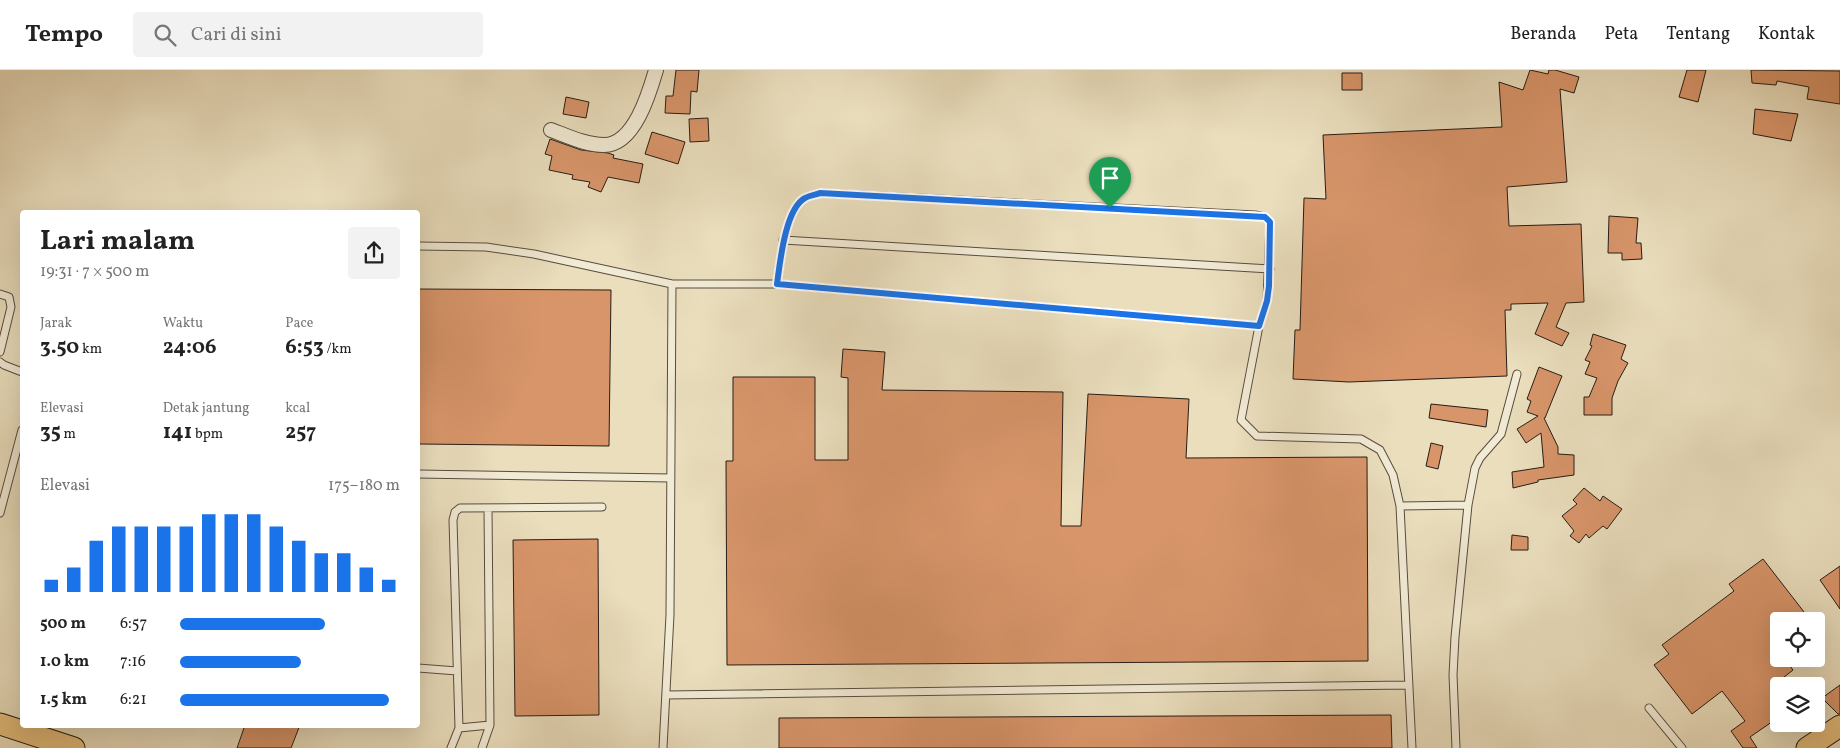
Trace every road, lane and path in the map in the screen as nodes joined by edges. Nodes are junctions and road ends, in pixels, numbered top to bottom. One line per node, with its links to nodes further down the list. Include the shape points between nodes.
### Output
1 (656, 70): 2 (street, via 638,117 614,144 596,145)
2 (551, 130)
3 (783, 240): 5 (lane); 5 (lane, via 793,214 804,198 820,193 1255,215 1270,222); 7 (lane)
4 (420, 246): 6 (lane, via 496,248)
5 (1270, 269): 9 (lane, via 1267,301)
6 (672, 284): 7 (lane); 16 (lane)
7 (777, 284): 9 (lane)
8 (0, 294): 10 (lane, via 9,297 11,307)
9 (1259, 326): 18 (lane, via 1241,420 1248,429 1257,436 1361,439 1380,450 1393,475)
10 (0, 352)
11 (0, 362): 12 (lane)
12 (20, 371)
13 (1517, 374): 17 (lane, via 1500,434 1476,468)
14 (20, 438): 21 (lane)
15 (420, 474): 16 (lane)
16 (671, 478): 25 (lane)
17 (1468, 505): 18 (lane); 36 (lane, via 1453,675)
18 (1400, 506): 24 (lane)
19 (602, 507): 20 (lane)
20 (488, 509): 23 (lane, via 460,508 453,520); 28 (lane)
21 (0, 513)
22 (420, 668): 23 (lane)
23 (457, 671): 30 (lane)
24 (1408, 685): 25 (lane); 35 (lane)
25 (666, 695): 34 (lane)
26 (1649, 708): 37 (lane)
27 (0, 724): 31 (main road)
28 (490, 725): 30 (lane); 33 (lane)
29 (1840, 726): 38 (main road)
30 (459, 728): 32 (lane)
31 (74, 748)
32 (451, 748)
33 (482, 748)
34 (663, 748)
35 (1412, 748)
36 (1456, 748)
37 (1682, 748)
38 (1807, 748)

